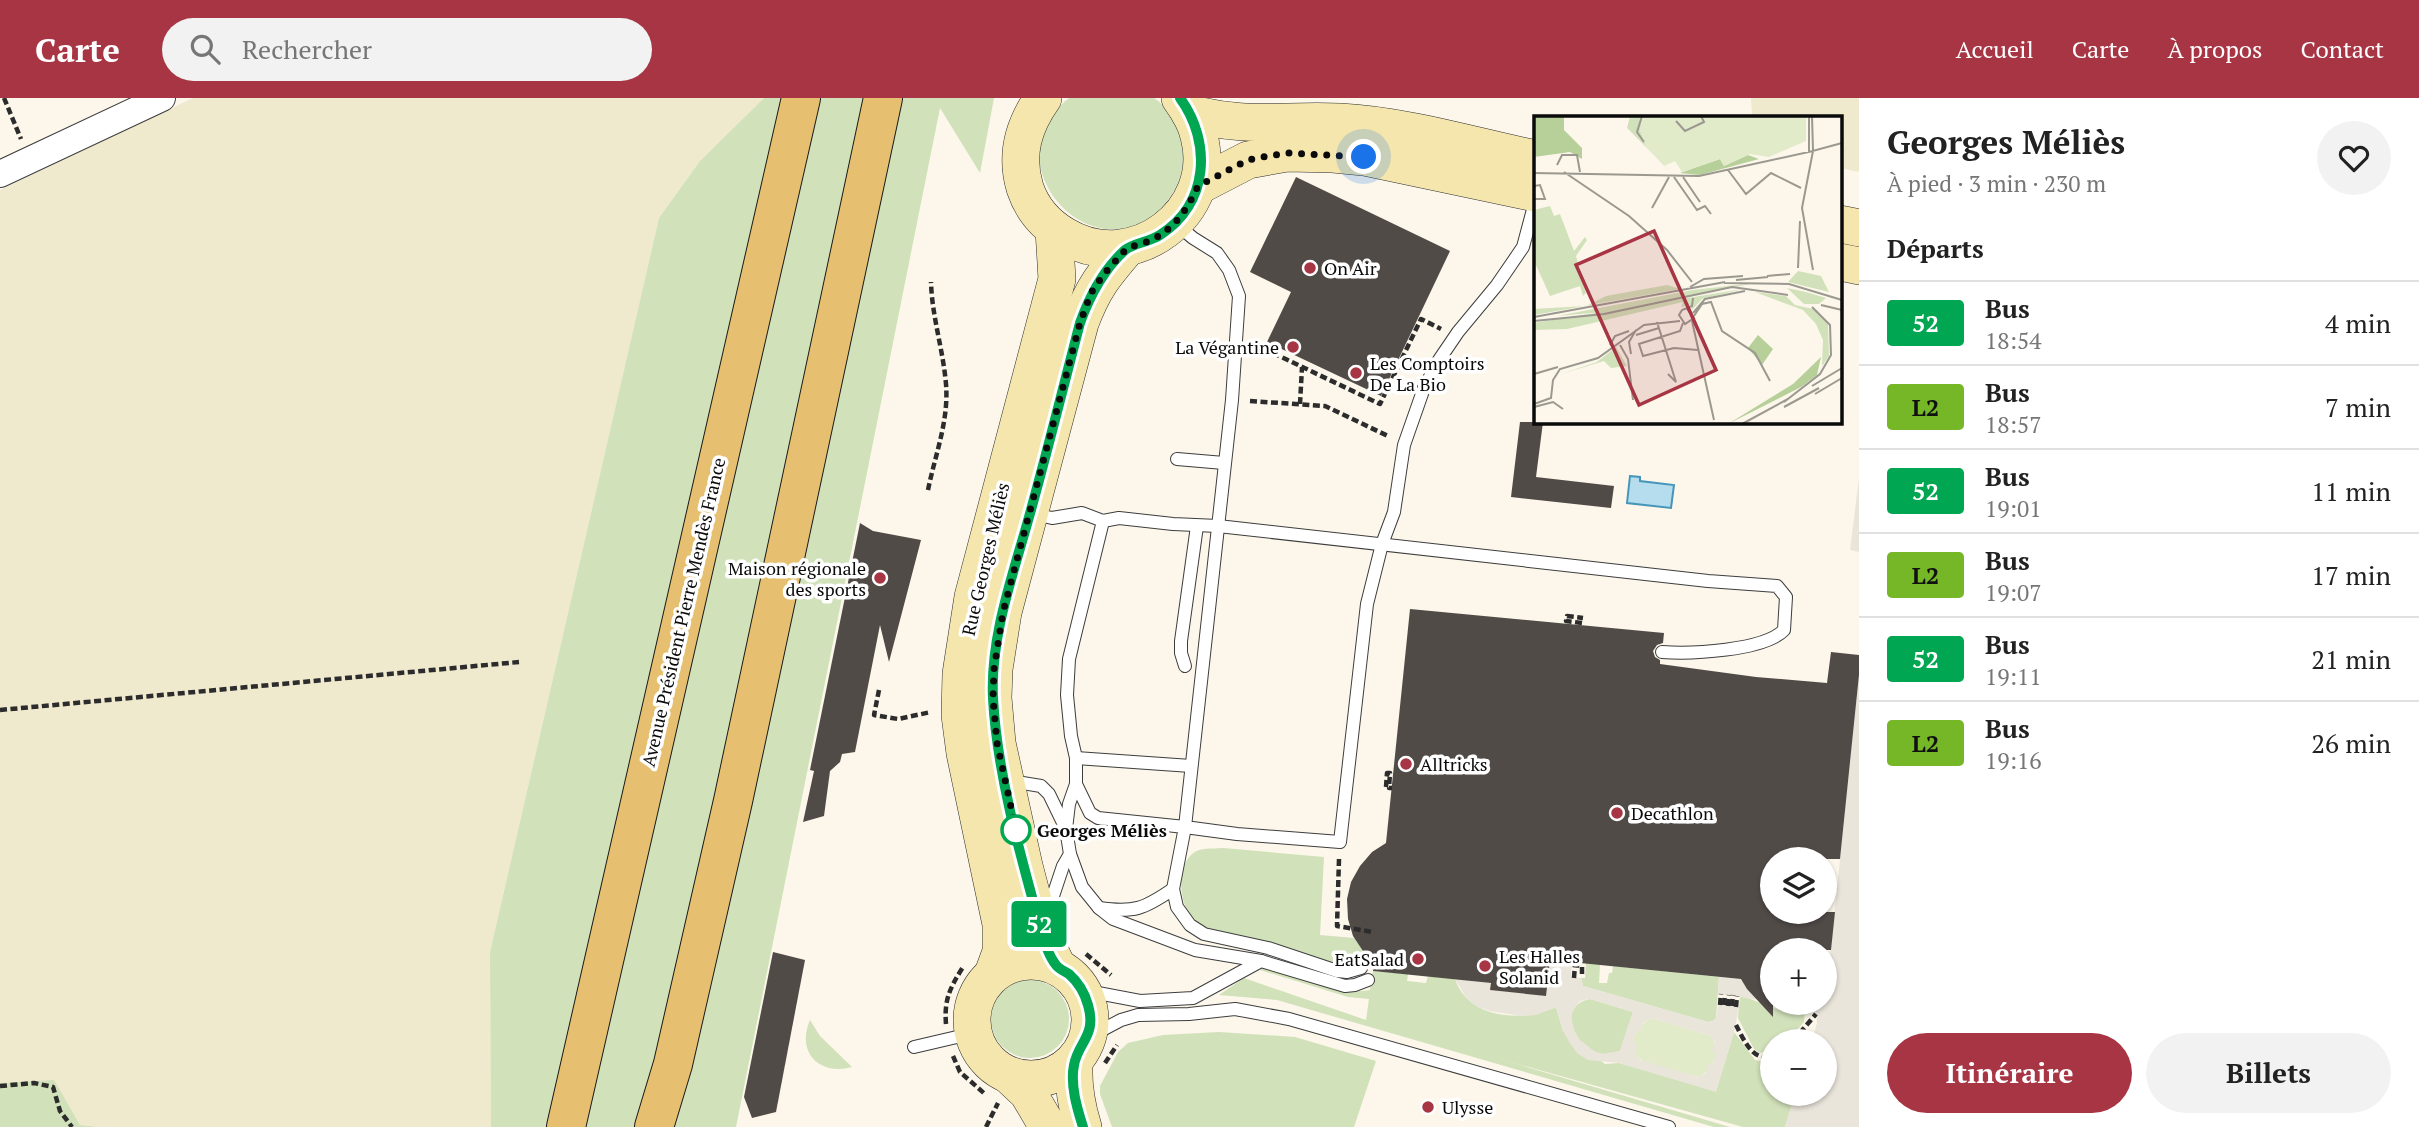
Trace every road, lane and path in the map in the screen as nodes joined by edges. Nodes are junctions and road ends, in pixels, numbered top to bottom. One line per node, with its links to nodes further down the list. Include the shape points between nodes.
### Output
1 (4, 98): 7 (path)
2 (162, 98): 9 (street)
3 (801, 98): 68 (main road, Avenue Président Pierre Mendès France)
4 (883, 98): 69 (main road, via 733,801 673,1064)
5 (1035, 103): 14 (street, via 1023,134 1021,176 1028,196)
6 (1185, 105): 8 (street, via 1213,120 1368,125); 10 (street, via 1200,136)
7 (22, 141)
8 (1534, 159)
9 (0, 174)
10 (1198, 186): 11 (street, via 1248,160 1299,153 1364,157); 13 (street)
11 (1534, 193)
12 (1534, 206): 34 (lane, via 1523,247 1456,336 1424,388 1404,445 1394,512)
13 (1175, 223): 15 (street, via 1161,235); 23 (lane, via 1217,253 1238,296)
14 (1054, 230): 15 (street, via 1076,243 1101,249); 54 (street, Rue Georges Méliès, via 1057,279 973,597 961,674 965,753 1001,924 1002,952)
15 (1127, 248): 30 (street, Rue Georges Méliès, via 1091,293 1083,313)
16 (1842, 262): 17 (street)
17 (1859, 266)
18 (931, 282): 29 (path, via 946,404)
19 (1438, 327): 21 (path, via 1421,319 1380,404)
20 (1253, 355): 21 (path, via 1254,344)
21 (1302, 367): 25 (path)
22 (1251, 390): 24 (path)
23 (1232, 400): 24 (path); 28 (lane)
24 (1250, 401): 25 (path)
25 (1300, 404): 26 (path, via 1325,406)
26 (1389, 437)
27 (1177, 459): 28 (lane)
28 (1224, 463): 33 (lane)
29 (928, 490)
30 (1030, 513): 31 (lane, via 1052,518 1082,513); 43 (street, Rue Georges Méliès, via 1003,612 994,669 997,743)
31 (1103, 521): 32 (lane, via 1119,518); 41 (lane, via 1069,659 1067,695)
32 (1197, 526): 33 (lane); 37 (lane, via 1181,641)
33 (1218, 526): 34 (lane); 42 (lane)
34 (1382, 544): 35 (lane, via 1777,586 1786,597 1784,631 1779,636 1715,651); 47 (lane, via 1367,604)
35 (1662, 652)
36 (519, 662): 39 (path)
37 (1185, 666)
38 (879, 690): 40 (path, via 874,715 898,719)
39 (0, 710)
40 (938, 711)
41 (1076, 758): 42 (lane); 44 (lane)
42 (1191, 766): 45 (lane)
43 (1005, 778): 46 (lane, via 1041,786); 53 (street, Rue Georges Méliès, via 1024,866)
44 (1076, 784): 45 (lane, via 1090,813 1098,818); 46 (lane)
45 (1185, 827): 47 (lane); 49 (lane)
46 (1066, 829): 48 (lane)
47 (1340, 842): 51 (path, via 1337,926)
48 (1070, 854): 50 (lane, via 1082,887); 53 (lane, via 1052,894)
49 (1173, 889): 50 (lane, via 1134,911); 52 (lane, via 1177,907 1190,925 1204,934 1268,948 1338,971 1365,974 1355,985 1345,986)
50 (1099, 908): 52 (lane, via 1113,919 1195,950)
51 (1373, 932)
52 (1261, 961): 53 (lane, via 1193,998 1140,1001)
53 (1060, 964): 54 (street, via 1013,963); 63 (street, via 1088,1005)
54 (993, 974): 61 (street, via 978,993 971,1018)
55 (1582, 976): 56 (path, via 1583,966 1575,965)
56 (1574, 978)
57 (1729, 995): 57 (path, via 1728,1006)
58 (1815, 1015): 60 (path)
59 (1736, 1025): 64 (path)
60 (1803, 1029)
61 (974, 1033): 62 (lane); 66 (street)
62 (914, 1047)
63 (1096, 1053): 66 (street, via 1052,1076); 72 (street, via 1075,1093); 73 (lane, via 1121,1020 1235,1009 1301,1022)
64 (1760, 1057)
65 (0, 1086): 67 (path, via 34,1083 53,1087 60,1111)
66 (1005, 1090): 70 (path); 71 (street, via 1028,1093)
67 (72, 1127)
68 (566, 1127)
69 (654, 1127)
70 (986, 1127)
71 (1048, 1127)
72 (1083, 1127)
73 (1669, 1127)

